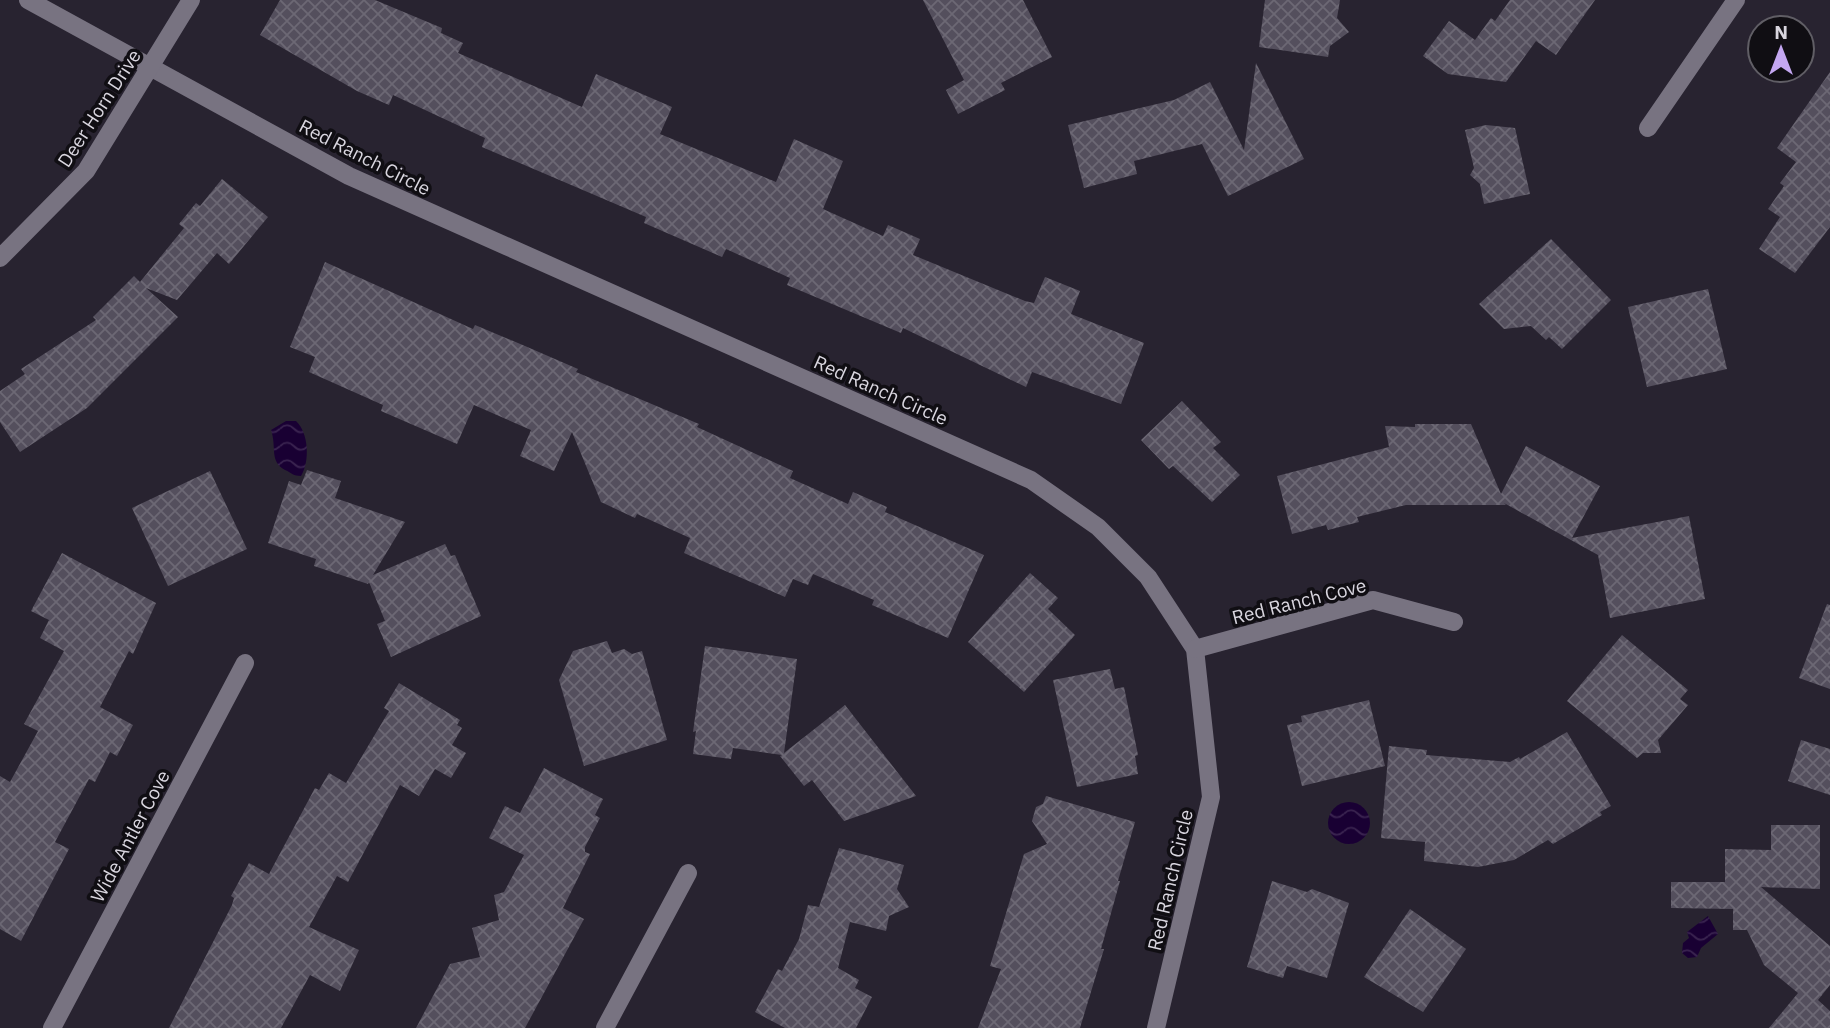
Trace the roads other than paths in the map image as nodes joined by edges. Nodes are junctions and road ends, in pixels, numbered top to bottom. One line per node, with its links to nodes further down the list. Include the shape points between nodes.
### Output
1 (28, 0): 4 (street, Red Ranch Circle)
2 (191, 0): 4 (street, Deer Horn Drive)
3 (1737, 0): 5 (street)
4 (151, 68): 6 (street, Deer Horn Drive, via 86,171); 8 (street, Red Ranch Circle, via 349,176 1031,480 1098,527 1149,577)
5 (1648, 128)
6 (0, 258)
7 (1454, 622): 8 (street, Red Ranch Cove, via 1373,600)
8 (1195, 649): 13 (street, Red Ranch Circle, via 1212,797)
9 (245, 663): 11 (street, Wide Antler Cove)
10 (688, 873): 12 (street)
11 (52, 1028)
12 (605, 1028)
13 (1156, 1028)

